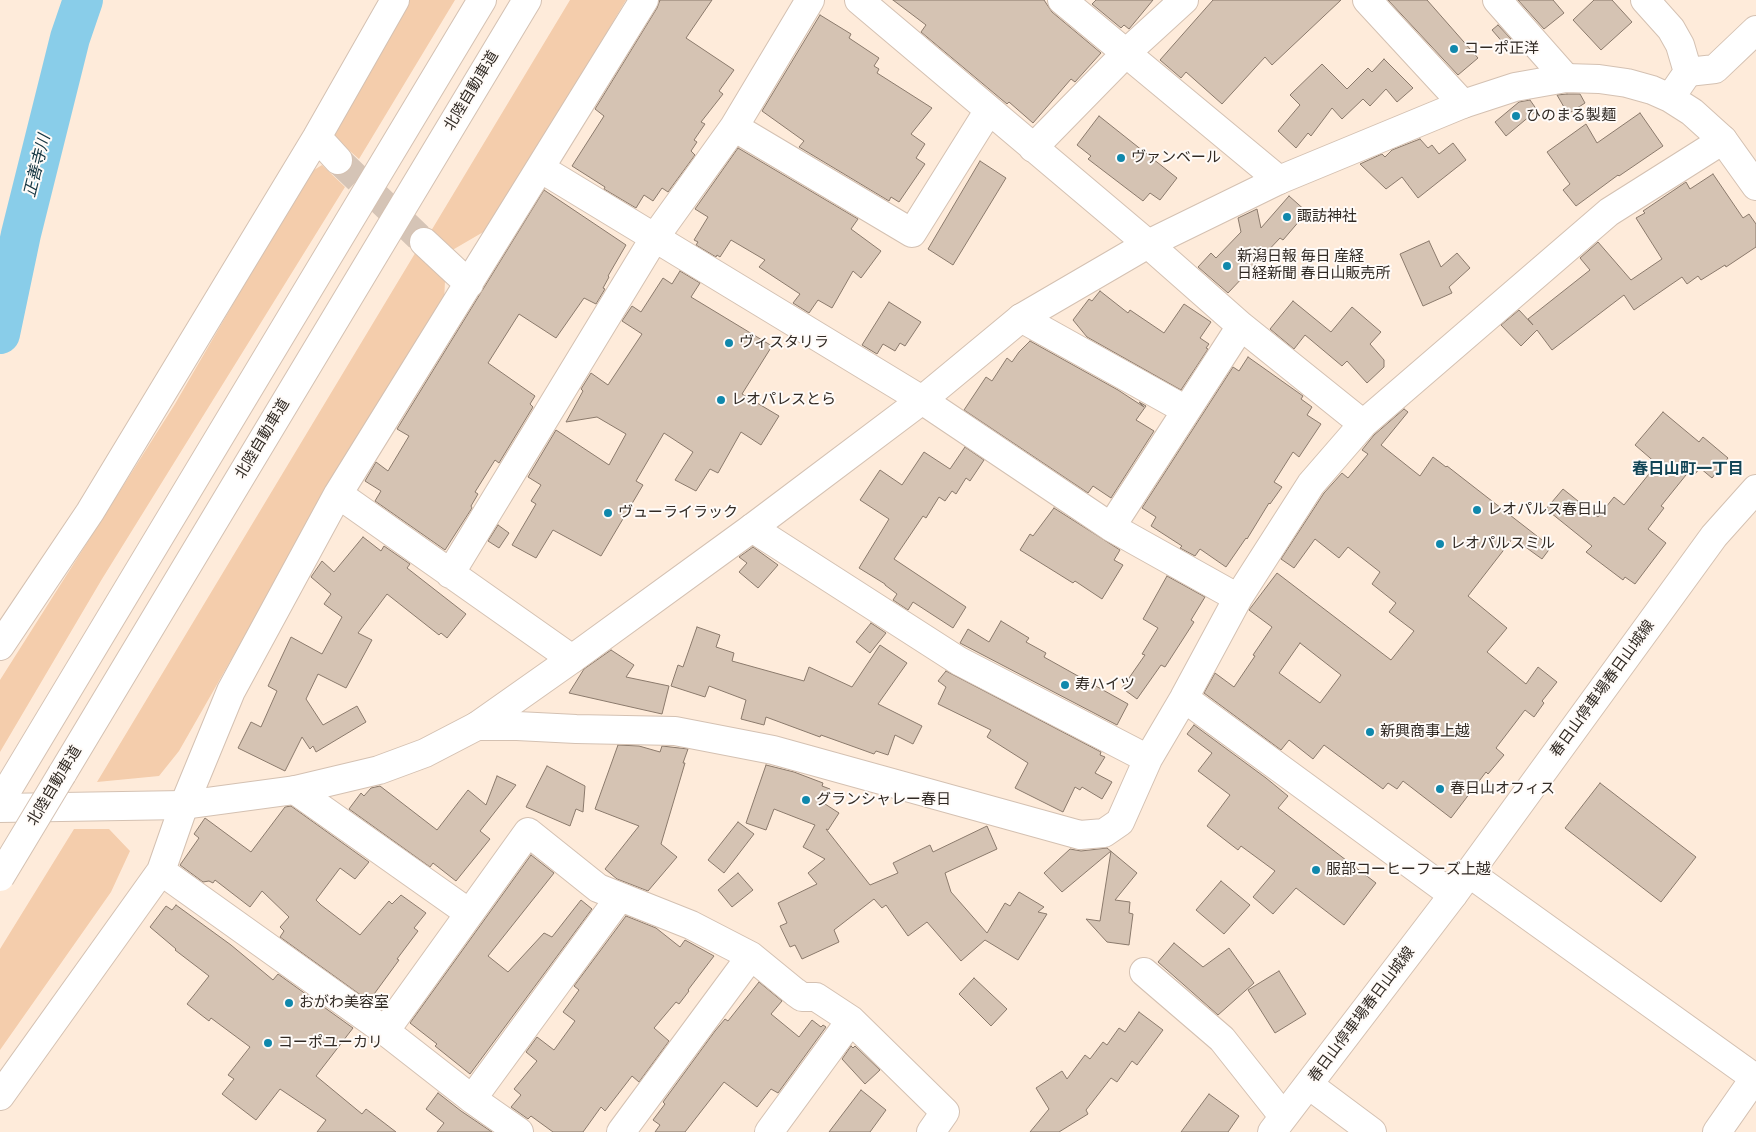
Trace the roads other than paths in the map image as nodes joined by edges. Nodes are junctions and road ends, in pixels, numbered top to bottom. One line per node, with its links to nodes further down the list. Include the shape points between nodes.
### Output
1 (394, 0): 20 (main road)
2 (482, 0): 48 (main road)
3 (527, 0): 53 (main road, 北陸自動車道, bridge)
4 (644, 0): 24 (main road)
5 (810, 0): 19 (main road)
6 (858, 0): 18 (main road)
7 (1062, 0): 13 (main road)
8 (1184, 0): 13 (main road)
9 (1367, 0): 17 (main road)
10 (1497, 0): 15 (main road)
11 (1645, 0): 14 (main road, via 1671,29)
12 (1756, 30): 14 (main road, via 1715,69)
13 (1126, 53): 22 (main road); 25 (main road)
14 (1688, 72): 16 (main road)
15 (1566, 78): 16 (main road, via 1627,83); 17 (main road, via 1515,87)
16 (1670, 98): 21 (main road, via 1692,112)
17 (1463, 104): 25 (main road)
18 (989, 110): 19 (main road, via 912,233); 22 (main road)
19 (734, 127): 27 (main road)
20 (317, 137): 23 (main road); 42 (main road, via 90,512)
21 (1723, 140): 26 (main road); 35 (main road, via 1609,212)
22 (1033, 148): 29 (main road)
23 (338, 160)
24 (540, 168): 27 (main road); 30 (main road)
25 (1279, 180): 29 (main road)
26 (1756, 186)
27 (655, 237): 33 (main road); 40 (main road)
28 (424, 242): 30 (main road)
29 (1148, 244): 31 (main road); 32 (main road)
30 (468, 284): 37 (main road)
31 (1021, 318): 33 (main road); 34 (main road)
32 (1240, 326): 34 (main road); 35 (main road)
33 (922, 400): 38 (main road); 39 (main road)
34 (1186, 410): 38 (main road)
35 (1362, 424): 41 (main road, via 1311,484)
36 (1756, 489): 52 (main road, 春日山停車場春日山城線, via 1714,536)
37 (338, 494): 40 (main road); 49 (main road, via 231,692)
38 (1111, 527): 41 (main road)
39 (752, 528): 43 (main road); 46 (main road, via 959,661)
40 (450, 574): 43 (main road)
41 (1238, 598): 44 (main road)
42 (0, 646)
43 (572, 659): 45 (main road)
44 (1184, 698): 46 (main road); 54 (main road)
45 (477, 726): 46 (main road, via 675,731 773,750 1080,835 1104,833 1120,822); 47 (main road, via 425,753 379,770)
46 (1148, 759)
47 (295, 790): 49 (main road); 56 (main road)
48 (0, 802)
49 (184, 805): 50 (main road); 51 (main road)
50 (0, 808)
51 (161, 871): 60 (main road); 63 (main road)
52 (1470, 873): 54 (main road, 春日山停車場春日山城線); 61 (main road)
53 (0, 877)
54 (1454, 895): 62 (main road, 春日山停車場春日山城線)
55 (620, 897): 56 (main road, via 598,888 528,832); 57 (main road, via 691,925); 64 (main road)
56 (469, 913): 60 (main road)
57 (751, 956): 59 (main road, via 802,997 816,997); 67 (main road)
58 (1144, 972): 65 (main road, via 1222,1039)
59 (851, 1020): 68 (main road); 69 (main road, via 945,1112)
60 (385, 1031): 64 (main road)
61 (1755, 1077): 71 (main road)
62 (1308, 1085): 65 (main road, 春日山停車場春日山城線); 70 (main road)
63 (0, 1096)
64 (472, 1099): 66 (main road)
65 (1277, 1124)
66 (519, 1132)
67 (621, 1132)
68 (769, 1132)
69 (931, 1132)
70 (1372, 1132)
71 (1716, 1132)

